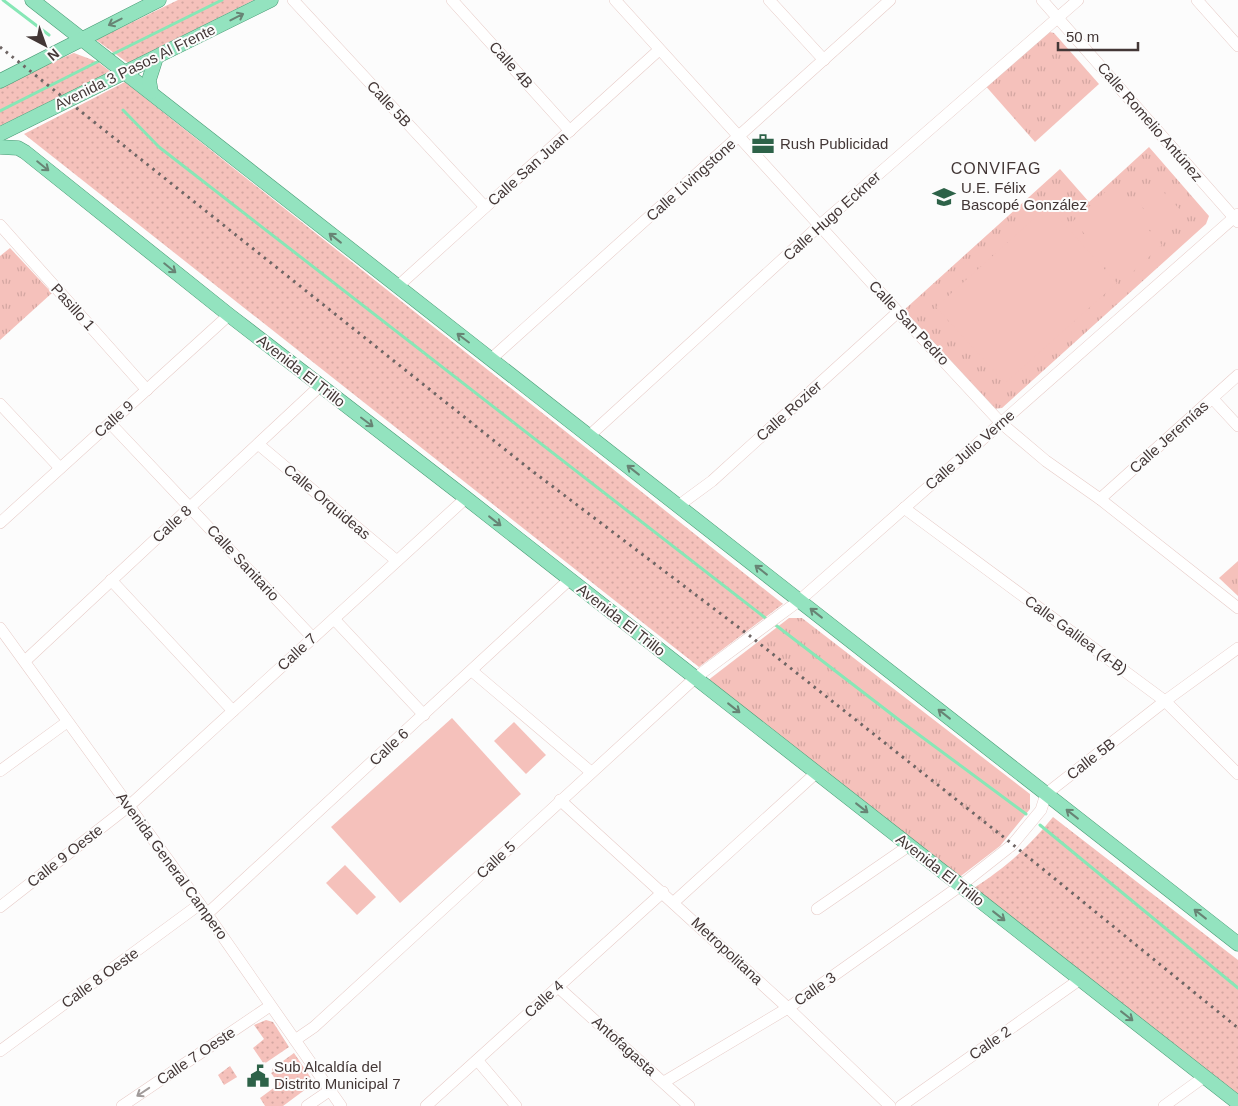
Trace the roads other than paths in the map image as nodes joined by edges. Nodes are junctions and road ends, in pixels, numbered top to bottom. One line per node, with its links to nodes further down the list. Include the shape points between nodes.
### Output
1 (32, 0): 13 (main road)
2 (159, 0): 13 (main road, one-way to 13)
3 (271, 0): 16 (main road, Avenida 3 Pasos Al Frente, one-way to 3)
4 (293, 0): 25 (street, Calle 5B)
5 (452, 0): 21 (street, Calle 4B)
6 (615, 0): 15 (street, Calle San Pedro)
7 (769, 0): 17 (street)
8 (890, 0): 17 (street, Calle Livingstone)
9 (1042, 0): 12 (street, Calle Romelio Antúnez)
10 (1078, 0): 12 (street, Calle Hugo Eckner)
11 (1197, 0): 14 (street)
12 (1057, 17): 26 (street, Calle Romelio Antúnez); 28 (street, Calle Hugo Eckner)
13 (83, 39): 18 (main road); 19 (main road)
14 (1238, 46)
15 (659, 50): 21 (street, Calle San Juan); 23 (street, Calle San Pedro)
16 (156, 58): 18 (main road, Avenida 3 Pasos Al Frente); 20 (main road, via 149,80)
17 (824, 60): 23 (street, Calle Livingstone)
18 (122, 69): 20 (main road); 22 (main road, Avenida 3 Pasos Al Frente)
19 (0, 81)
20 (151, 92): 29 (main road, one-way to 20)
21 (570, 131): 25 (street, Calle San Juan)
22 (0, 134)
23 (739, 136): 28 (street, Calle San Pedro); 32 (street, Calle Livingstone)
24 (0, 147): 31 (main road, Avenida El Trillo, one-way to 31, via 18,148 25,152)
25 (485, 208): 29 (street, Calle San Juan)
26 (1237, 218): 38 (street, Calle Julio Verne)
27 (0, 225): 35 (street, Pasillo 1)
28 (820, 226): 30 (street, Calle San Pedro); 41 (street, Calle Hugo Eckner)
29 (397, 287): 32 (main road, one-way to 29)
30 (898, 312): 38 (street, Calle San Pedro); 46 (street, Calle Rozier, via 712,481)
31 (229, 315): 34 (main road, Avenida El Trillo); 35 (street, Calle 9)
32 (491, 359): 41 (main road)
33 (1238, 375): 36 (street, Calle Jeremías)
34 (320, 386): 42 (street, Calle 8); 44 (main road, Avenida El Trillo, one-way to 44)
35 (147, 390): 39 (street, Calle 9)
36 (1213, 399): 40 (street); 45 (street, Calle Jeremías)
37 (0, 404): 43 (street)
38 (1001, 422): 45 (street, Calle San Pedro, via 1046,461); 48 (street, Calle Julio Verne)
39 (110, 423): 43 (street, Calle 9); 47 (street, Calle Sanitario)
40 (1238, 426)
41 (589, 436): 46 (main road, one-way to 41)
42 (258, 444): 47 (street, Calle 8); 50 (street, Calle Orquideas)
43 (60, 468): 49 (street, Calle 9)
44 (466, 498): 50 (street, Calle 7); 51 (main road, Avenida El Trillo, one-way to 51)
45 (1100, 499): 54 (street, Calle San Pedro)
46 (678, 506): 53 (main road, one-way to 46)
47 (190, 507): 52 (street, Calle 8); 57 (street, Calle Sanitario)
48 (904, 508): 53 (street, Calle Julio Verne); 62 (street, Calle Galilea (4-B))
49 (0, 523)
50 (397, 560): 55 (street, Calle 7)
51 (570, 579): 60 (street, Calle 6); 61 (main road, Avenida El Trillo)
52 (111, 580): 59 (street, Calle 8); 63 (street)
53 (797, 602): 61 (street, Calle Julio Verne); 70 (main road, one-way to 53)
54 (1238, 608)
55 (334, 619): 57 (street, Calle 7); 64 (street)
56 (0, 628): 59 (street, Avenida General Campero)
57 (313, 638): 63 (street, Calle 7)
58 (1238, 648): 62 (street, Calle 5B)
59 (24, 661): 65 (street, Avenida General Campero)
60 (472, 671): 64 (street, Calle 6); 67 (street)
61 (695, 678): 67 (street, Calle 5); 68 (main road, Avenida El Trillo, one-way to 68)
62 (1166, 701): 69 (street, Calle Galilea (4-B)); 70 (street, Calle 5B)
63 (233, 711): 72 (street, Calle 7)
64 (424, 715): 78 (street, Calle 6)
65 (67, 722): 66 (street); 72 (street, Avenida General Campero)
66 (0, 771)
67 (590, 772): 71 (street, Calle 5)
68 (816, 773): 73 (main road, Avenida El Trillo, one-way to 73); 76 (street)
69 (1238, 774)
70 (1046, 794): 74 (street, Calle 5B, via 1041,810 1012,845); 80 (main road, one-way to 70)
71 (560, 800): 75 (street, Metropolitana); 85 (street, Calle 5, via 314,1027)
72 (130, 806): 77 (street, Calle 9 Oeste); 78 (street, Avenida General Campero)
73 (910, 845): 74 (main road, Avenida El Trillo); 79 (street)
74 (960, 886): 81 (main road, Avenida El Trillo, one-way to 81); 84 (street, Calle 3)
75 (663, 892): 76 (street, Metropolitana); 82 (street, Calle 4)
76 (674, 902): 84 (street, Metropolitana)
77 (0, 907)
78 (204, 909): 83 (street, Avenida General Campero); 86 (street, Calle 8 Oeste)
79 (817, 909)
80 (1238, 944)
81 (1079, 980): 88 (main road, Avenida El Trillo, one-way to 88); 99 (street, Calle 2)
82 (558, 987): 87 (street, Calle 4); 89 (street, Antofagasta)
83 (270, 1006): 85 (street, Avenida General Campero); 92 (street, Calle 7 Oeste, one-way to 92)
84 (788, 1008): 89 (street, Calle 3); 98 (street, Metropolitana)
85 (295, 1040): 90 (street, Avenida General Campero)
86 (0, 1051)
87 (478, 1061): 95 (street, Calle 4); 96 (street)
88 (1204, 1077): 91 (main road, Avenida El Trillo); 100 (street)
89 (664, 1082): 97 (street, Antofagasta)
90 (329, 1091): 93 (street); 94 (street, Avenida General Campero)
91 (1238, 1103)
92 (122, 1106)
93 (307, 1106)
94 (341, 1106)
95 (426, 1106)
96 (516, 1106)
97 (689, 1106)
98 (890, 1106)
99 (901, 1106)
100 (1164, 1106)

